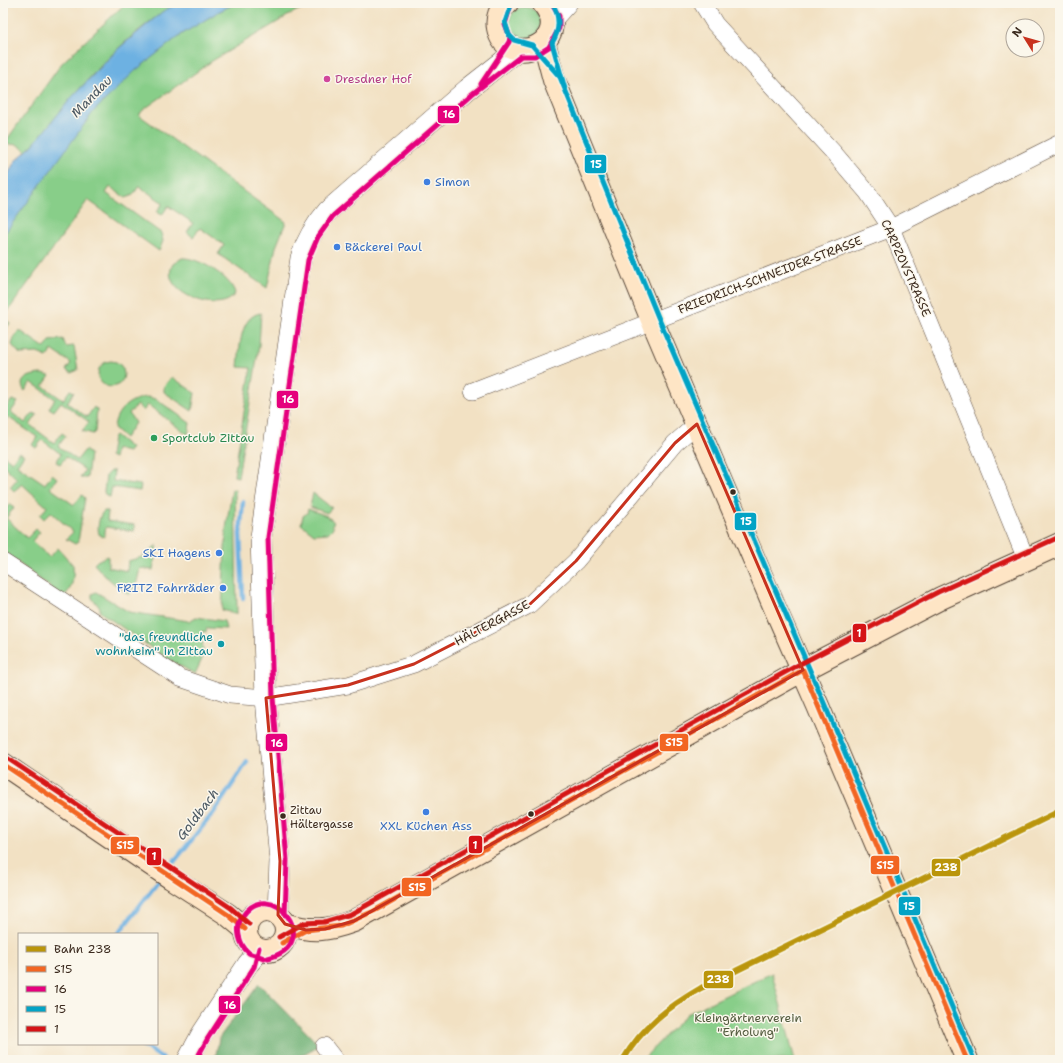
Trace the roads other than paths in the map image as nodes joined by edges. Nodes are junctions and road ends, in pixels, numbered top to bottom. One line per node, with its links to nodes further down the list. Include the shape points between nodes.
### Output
1 (569, 3): 4 (street)
2 (702, 3): 6 (street, CARPZOVSTRASSE, via 715,24 868,193)
3 (505, 4): 4 (main road, via 498,21 500,34)
4 (531, 34): 7 (main road, via 554,80); 14 (street, via 328,210 306,240 261,537)
5 (1060, 143): 6 (street, FRIEDRICH-SCHNEIDER-STRASSE)
6 (891, 228): 7 (street, FRIEDRICH-SCHNEIDER-STRASSE); 11 (street, CARPZOVSTRASSE)
7 (652, 320): 8 (street, FRIEDRICH-SCHNEIDER-STRASSE); 9 (main road)
8 (473, 391)
9 (696, 424): 13 (main road); 14 (street, HÄLTERGASSE, via 675,443 576,561 529,605 414,664 348,685)
10 (1060, 544): 11 (main road)
11 (1026, 559): 13 (main road, via 902,617)
12 (3, 562): 14 (street, HÄLTERGASSE, via 180,678 230,695 251,699)
13 (802, 670): 16 (main road, via 374,911 341,926); 20 (main road)
14 (266, 698): 16 (street, via 280,861 279,888)
15 (3, 764): 16 (main road, via 166,874)
16 (263, 933): 18 (street)
17 (324, 1046): 19 (street)
18 (188, 1060)
19 (336, 1060)
20 (967, 1060)

